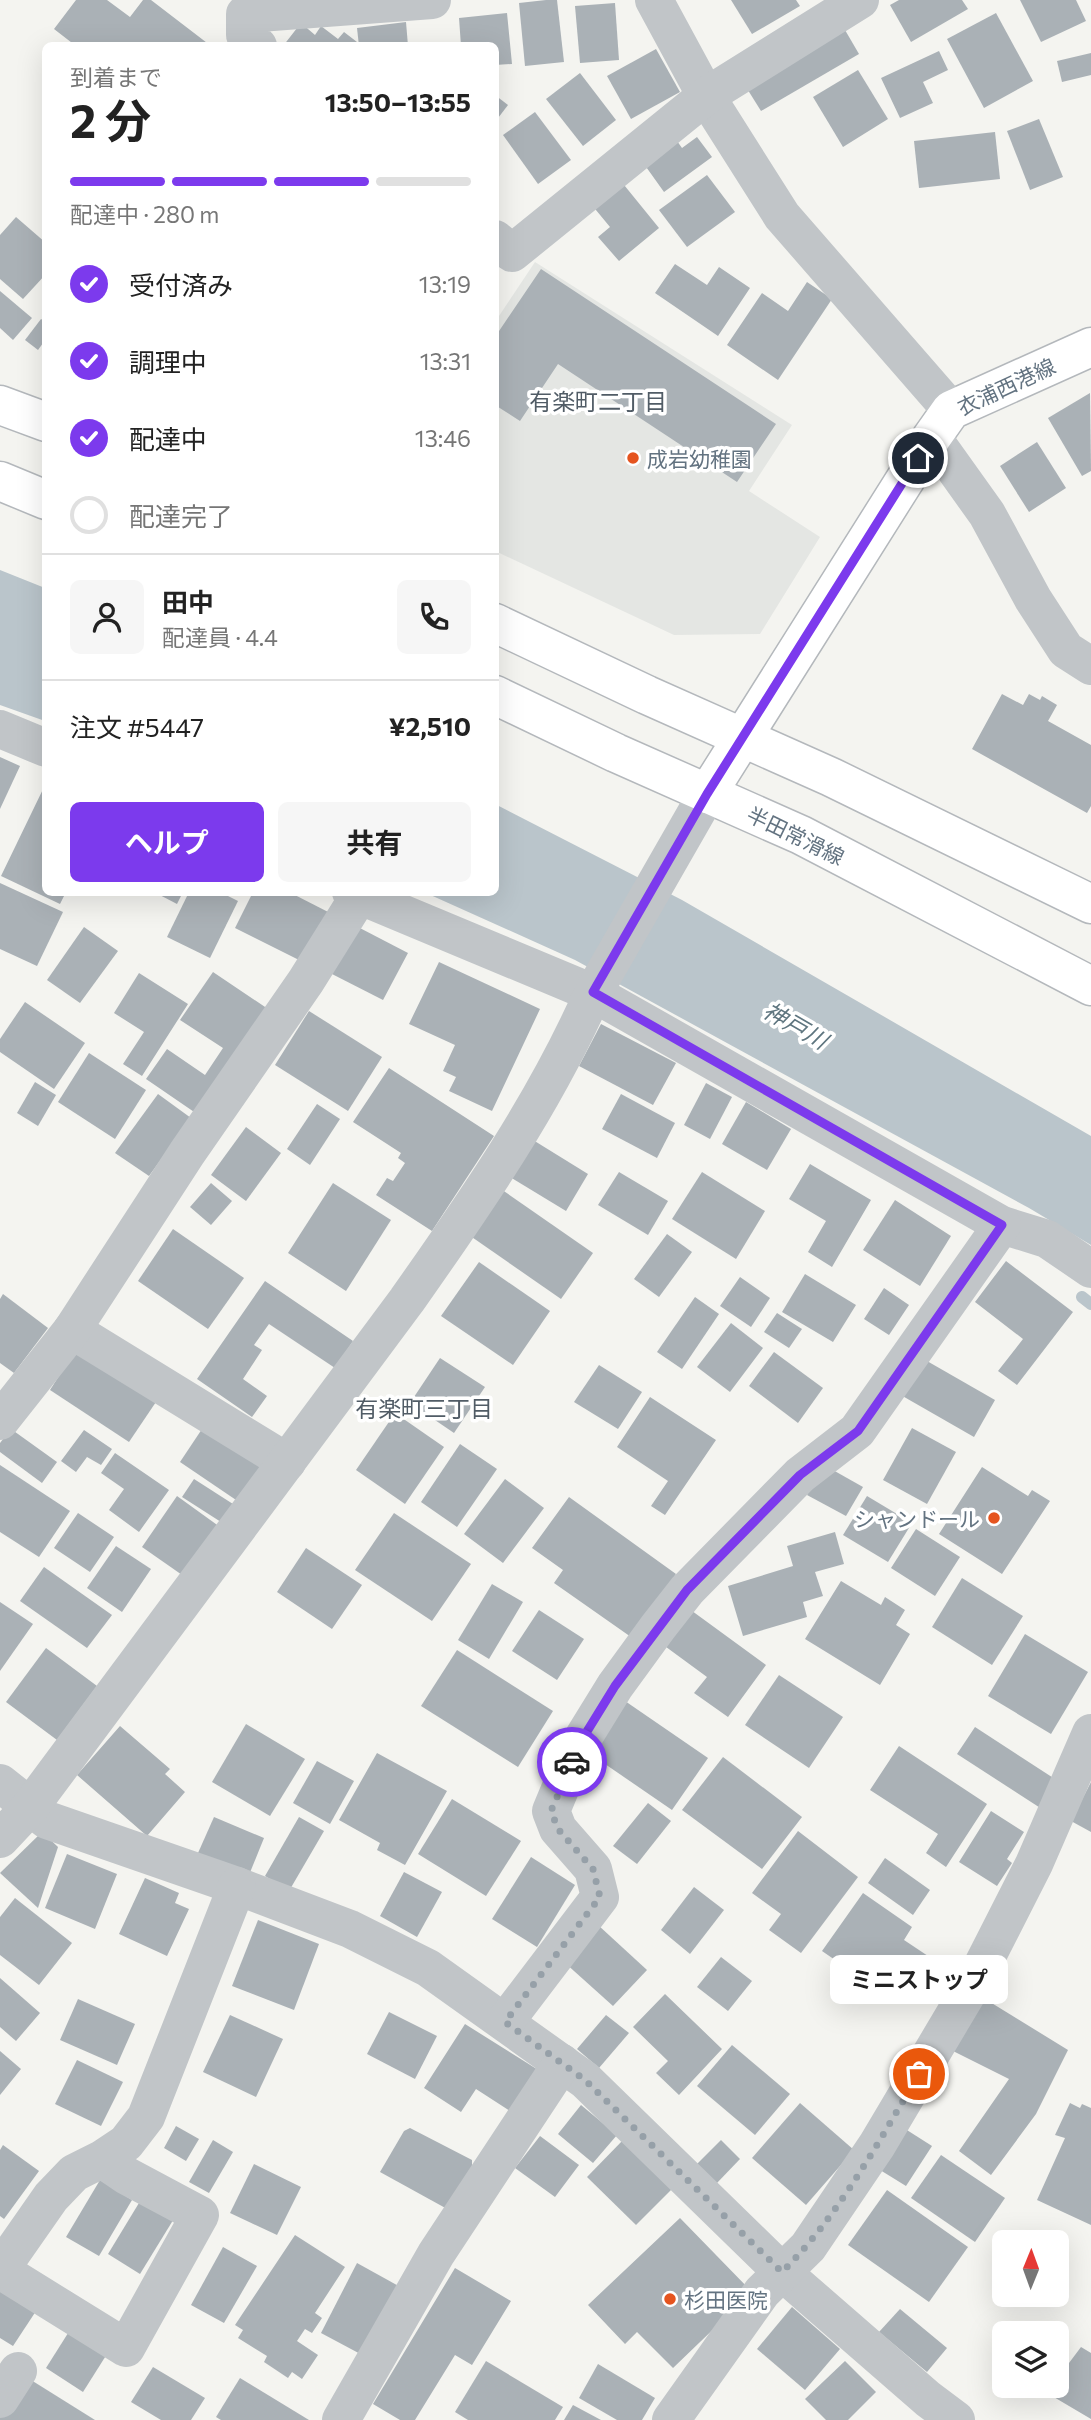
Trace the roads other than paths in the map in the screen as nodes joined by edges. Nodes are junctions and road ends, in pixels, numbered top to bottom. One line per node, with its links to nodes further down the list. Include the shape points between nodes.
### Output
1 (432, 0): 4 (street, via 245,15 245,35)
2 (654, 0): 5 (street)
3 (860, 0): 5 (street)
4 (253, 42)
5 (706, 96): 6 (street, via 512,253); 10 (street, via 782,216)
6 (499, 242)
7 (1091, 347): 10 (main road, 衣浦西港線)
8 (0, 405): 9 (main road)
9 (42, 421)
10 (942, 423): 14 (street, via 1033,599 1066,650); 17 (main road)
11 (0, 481): 12 (main road)
12 (42, 498)
13 (499, 624): 17 (main road)
14 (1091, 666)
15 (499, 697): 19 (main road, 半田常滑線)
16 (0, 729): 18 (street)
17 (743, 737): 19 (main road); 22 (main road)
18 (42, 746)
19 (707, 794): 23 (main road, 半田常滑線, via 801,835); 24 (street)
20 (354, 896): 27 (street, via 306,981)
21 (360, 896): 24 (street)
22 (1091, 904)
23 (1091, 986)
24 (593, 992): 25 (street); 29 (street, via 511,1147 407,1300)
25 (1002, 1225): 26 (street, via 1047,1239); 35 (street, via 858,1431 800,1475 687,1590 615,1686 578,1746 551,1811 558,1829 593,1869 600,1897)
26 (1091, 1269)
27 (72, 1330): 28 (street); 29 (street)
28 (0, 1421)
29 (287, 1462): 32 (street)
30 (1091, 1733): 38 (street, via 1034,1864 975,1980 877,2145 808,2247)
31 (0, 1783): 32 (street)
32 (30, 1807): 33 (street); 34 (street, via 47,1820)
33 (0, 1839)
34 (237, 1886): 35 (street, via 350,1929 428,1968); 37 (street, via 146,2117 127,2143)
35 (505, 2022): 36 (street)
36 (562, 2063): 38 (street, via 585,2080); 40 (street, via 436,2254)
37 (102, 2159): 37 (street, via 74,2173 51,2197 0,2270 126,2348 200,2215)
38 (782, 2272): 39 (street); 41 (street, via 762,2292)
39 (934, 2413)
40 (341, 2420)
41 (671, 2420)

